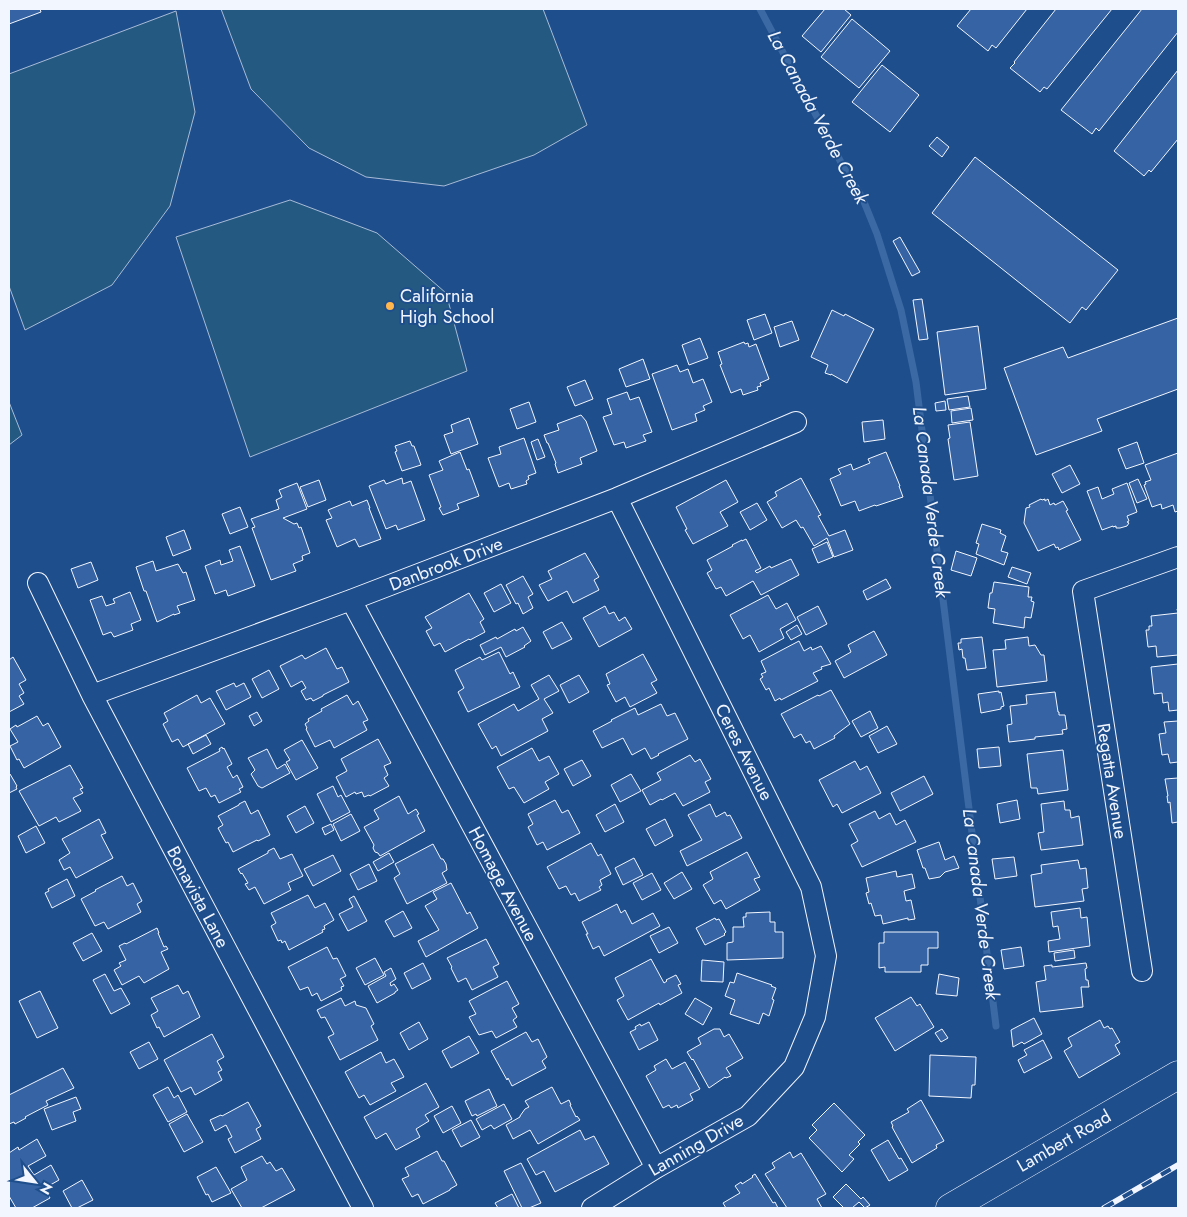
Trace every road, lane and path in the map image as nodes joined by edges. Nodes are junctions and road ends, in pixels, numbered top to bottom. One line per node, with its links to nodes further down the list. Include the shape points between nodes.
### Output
1 (796, 422): 2 (street, Danbrook Drive)
2 (617, 498): 5 (street, Danbrook Drive); 8 (street, Ceres Avenue, via 811,887 826,956)
3 (1178, 557): 7 (street, Regatta Avenue, via 1083,591)
4 (38, 583): 6 (street, Bonavista Lane)
5 (351, 600): 6 (street, Danbrook Drive); 10 (street, Homage Avenue)
6 (92, 695): 11 (street, Bonavista Lane)
7 (1142, 971)
8 (815, 1017): 10 (street, Lanning Drive, via 794,1067 748,1116)
9 (1178, 1075): 13 (main road, Lambert Road)
10 (656, 1168): 12 (street, Lanning Drive)
11 (363, 1208)
12 (592, 1208)
13 (950, 1208)

